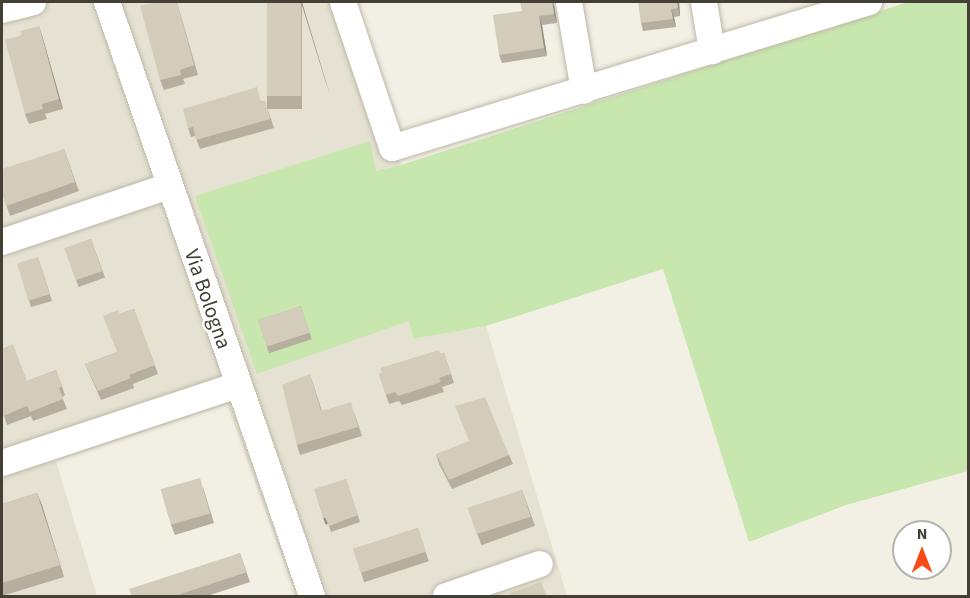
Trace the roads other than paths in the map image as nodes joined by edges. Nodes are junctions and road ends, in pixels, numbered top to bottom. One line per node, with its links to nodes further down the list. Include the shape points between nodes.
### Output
1 (33, 2): 7 (street)
2 (107, 2): 10 (street, Via Bologna)
3 (343, 2): 9 (street, via 392,148)
4 (569, 2): 9 (street)
5 (704, 2): 8 (street)
6 (869, 2): 8 (street)
7 (2, 10)
8 (712, 51): 9 (street)
9 (584, 91)
10 (169, 186): 11 (street); 12 (street, Via Bologna)
11 (2, 242)
12 (238, 385): 13 (street); 15 (street, Via Bologna)
13 (2, 463)
14 (540, 564): 16 (street)
15 (312, 597)
16 (446, 597)

